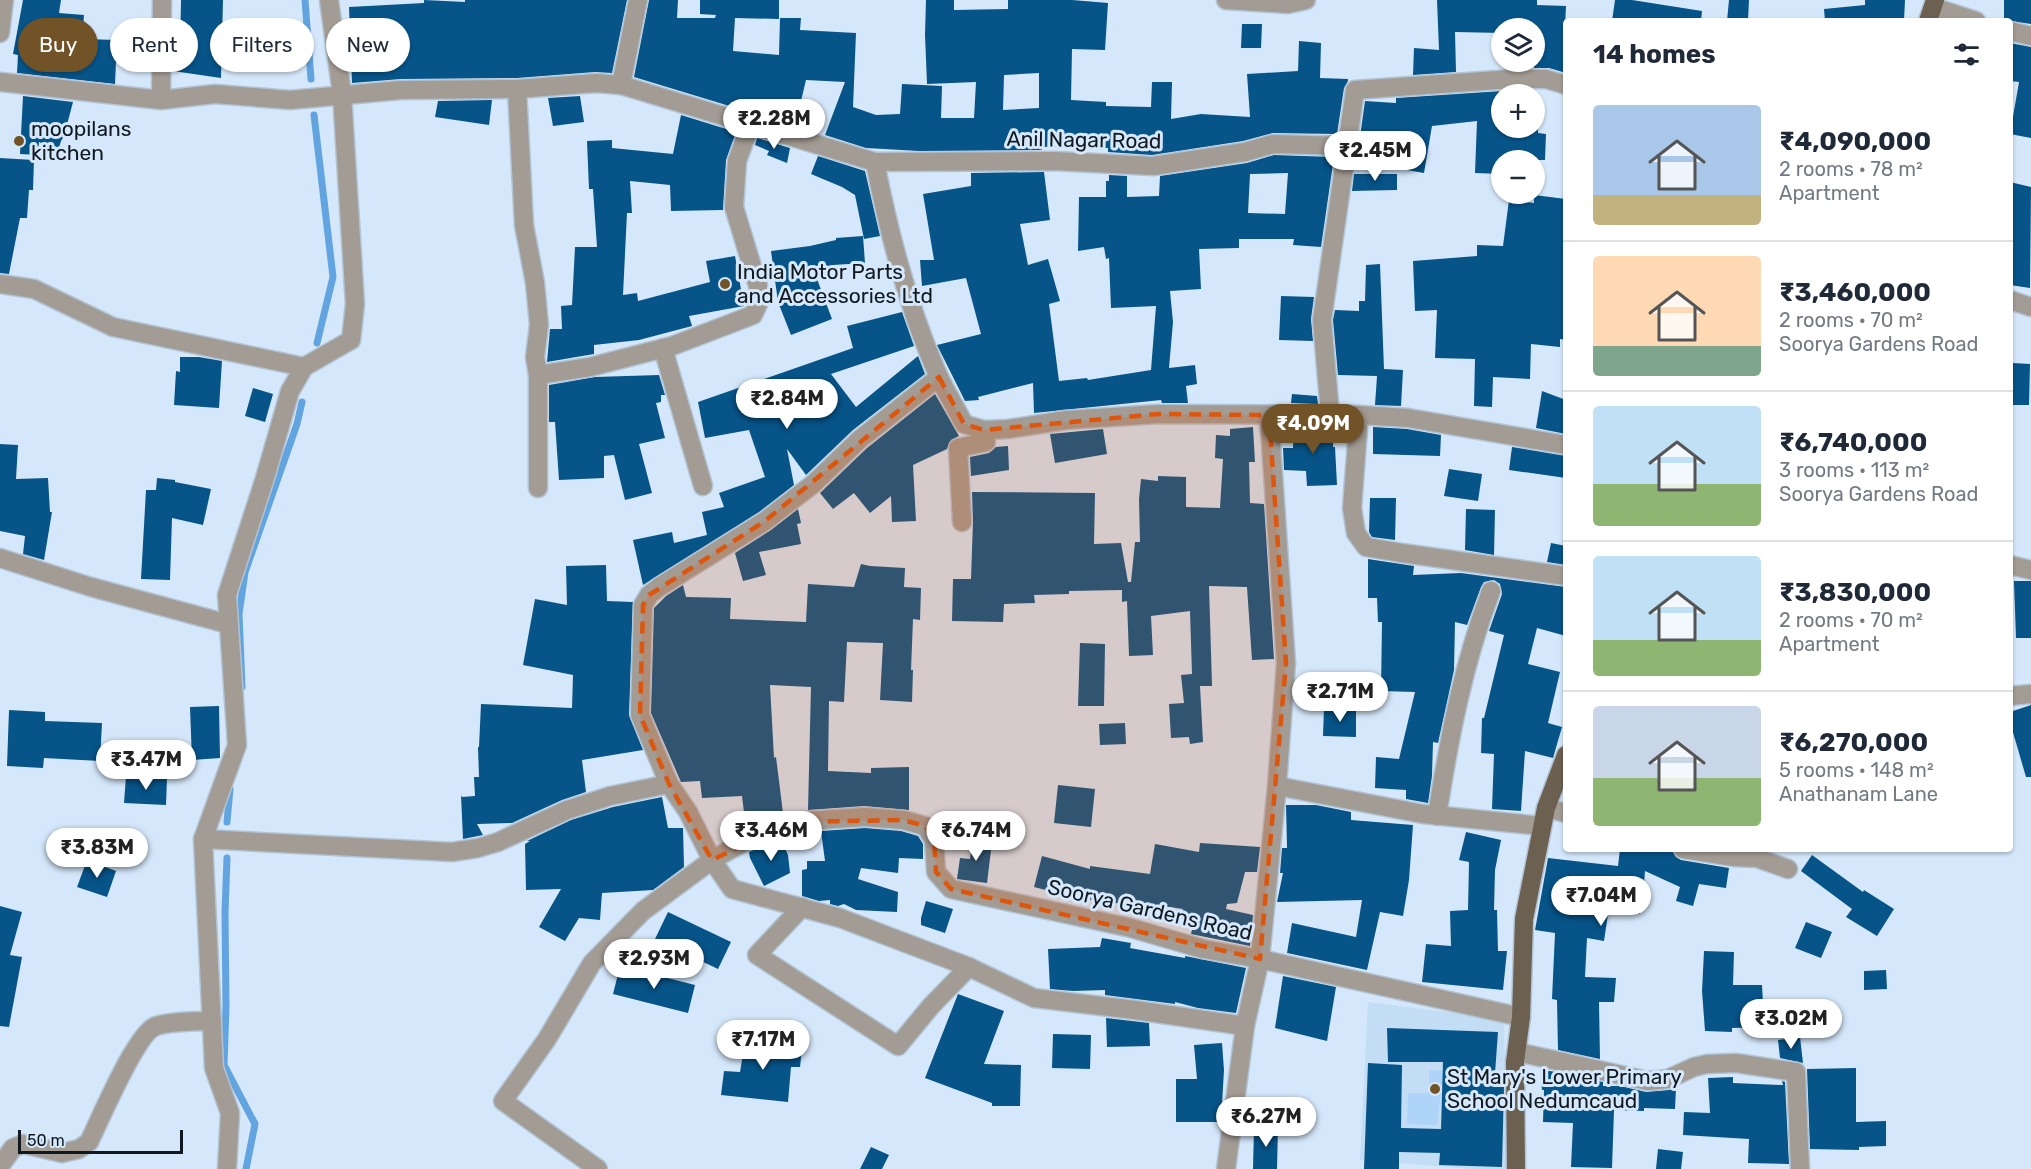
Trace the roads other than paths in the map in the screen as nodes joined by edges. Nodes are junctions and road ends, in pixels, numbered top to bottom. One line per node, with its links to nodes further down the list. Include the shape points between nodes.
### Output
1 (4, 0): 10 (street)
2 (162, 0): 18 (street)
3 (329, 0): 17 (street)
4 (638, 0): 15 (street)
5 (1226, 0): 7 (street)
6 (1306, 0): 7 (street)
7 (1288, 2)
8 (1932, 9): 9 (street)
9 (1965, 18)
10 (0, 33)
11 (2013, 33): 12 (street)
12 (2031, 36)
13 (0, 82): 18 (street, Anil Nagar Road)
14 (1563, 84): 20 (street, via 1546,79 1512,79 1355,90)
15 (621, 85): 16 (street, Anil Nagar Road); 19 (street, Anil Nagar Road)
16 (517, 89): 17 (street, Anil Nagar Road); 27 (street, via 524,225 539,325 535,357)
17 (342, 94): 18 (street, Anil Nagar Road, via 290,100 215,94); 26 (street, via 355,304 351,340)
18 (161, 100)
19 (751, 123): 21 (street, Anil Nagar Road); 25 (street, via 737,161 734,207 758,286 759,302 753,315)
20 (1347, 146): 21 (street, Anil Nagar Road, via 1273,144 1153,166 1054,161); 29 (street, via 1322,320)
21 (875, 162): 28 (street, via 904,283)
22 (0, 284): 26 (street, via 34,290 113,327)
23 (2013, 301): 24 (street)
24 (2031, 307)
25 (663, 348): 27 (street, via 590,367); 34 (street)
26 (304, 367): 42 (street, via 290,391 227,595)
27 (538, 375): 35 (street)
28 (939, 376): 32 (street, via 964,424); 46 (street, via 765,521 649,595 643,605 640,715)
29 (1330, 414): 30 (street); 31 (street)
30 (1269, 415): 32 (street, via 1158,414); 47 (street, via 1286,663)
31 (1359, 415): 33 (street, via 1407,418); 40 (street, via 1352,508 1356,533 1366,547)
32 (984, 430): 36 (street, via 986,442 958,448)
33 (1563, 444)
34 (702, 486)
35 (538, 488)
36 (962, 522)
37 (0, 558): 42 (street)
38 (2013, 566): 39 (street)
39 (2031, 570)
40 (1563, 576)
41 (1491, 591): 50 (street, via 1475,632 1451,729)
42 (228, 624): 52 (street, via 237,745)
43 (2031, 694): 44 (street)
44 (2013, 696)
45 (1563, 763): 48 (main road)
46 (669, 784): 52 (street, via 610,796 567,810 498,842 452,852); 54 (street)
47 (1277, 786): 50 (street); 57 (street)
48 (1546, 808): 49 (street); 51 (main road)
49 (1563, 812)
50 (1437, 816): 51 (street)
51 (1542, 826): 59 (main road, via 1524,919)
52 (203, 839): 60 (street)
53 (1702, 852): 55 (street, via 1757,858)
54 (712, 860): 56 (street, via 732,889); 57 (street, Soorya Gardens Road, via 791,822 865,817 903,820 925,826 934,840 936,872 951,889); 65 (street, Soorya Gardens Road, via 643,911 592,963 547,1040 503,1101)
55 (1788, 869)
56 (802, 907): 58 (street); 58 (street, via 757,955 898,1046)
57 (1260, 959): 59 (street, Soorya Gardens Road); 61 (street)
58 (969, 967): 61 (street, via 1034,998)
59 (1521, 1017): 62 (main road)
60 (212, 1021): 63 (street, via 155,1026 144,1034 89,1142 79,1149 62,1153 23,1144 13,1148); 64 (street, via 214,1068 230,1113)
61 (1245, 1026): 66 (street)
62 (1517, 1052): 67 (main road); 68 (street, via 1648,1081 1668,1079 1707,1064 1736,1063 1796,1072)
63 (0, 1166)
64 (227, 1169)
65 (598, 1169)
66 (1226, 1169)
67 (1516, 1169)
68 (1800, 1169)

